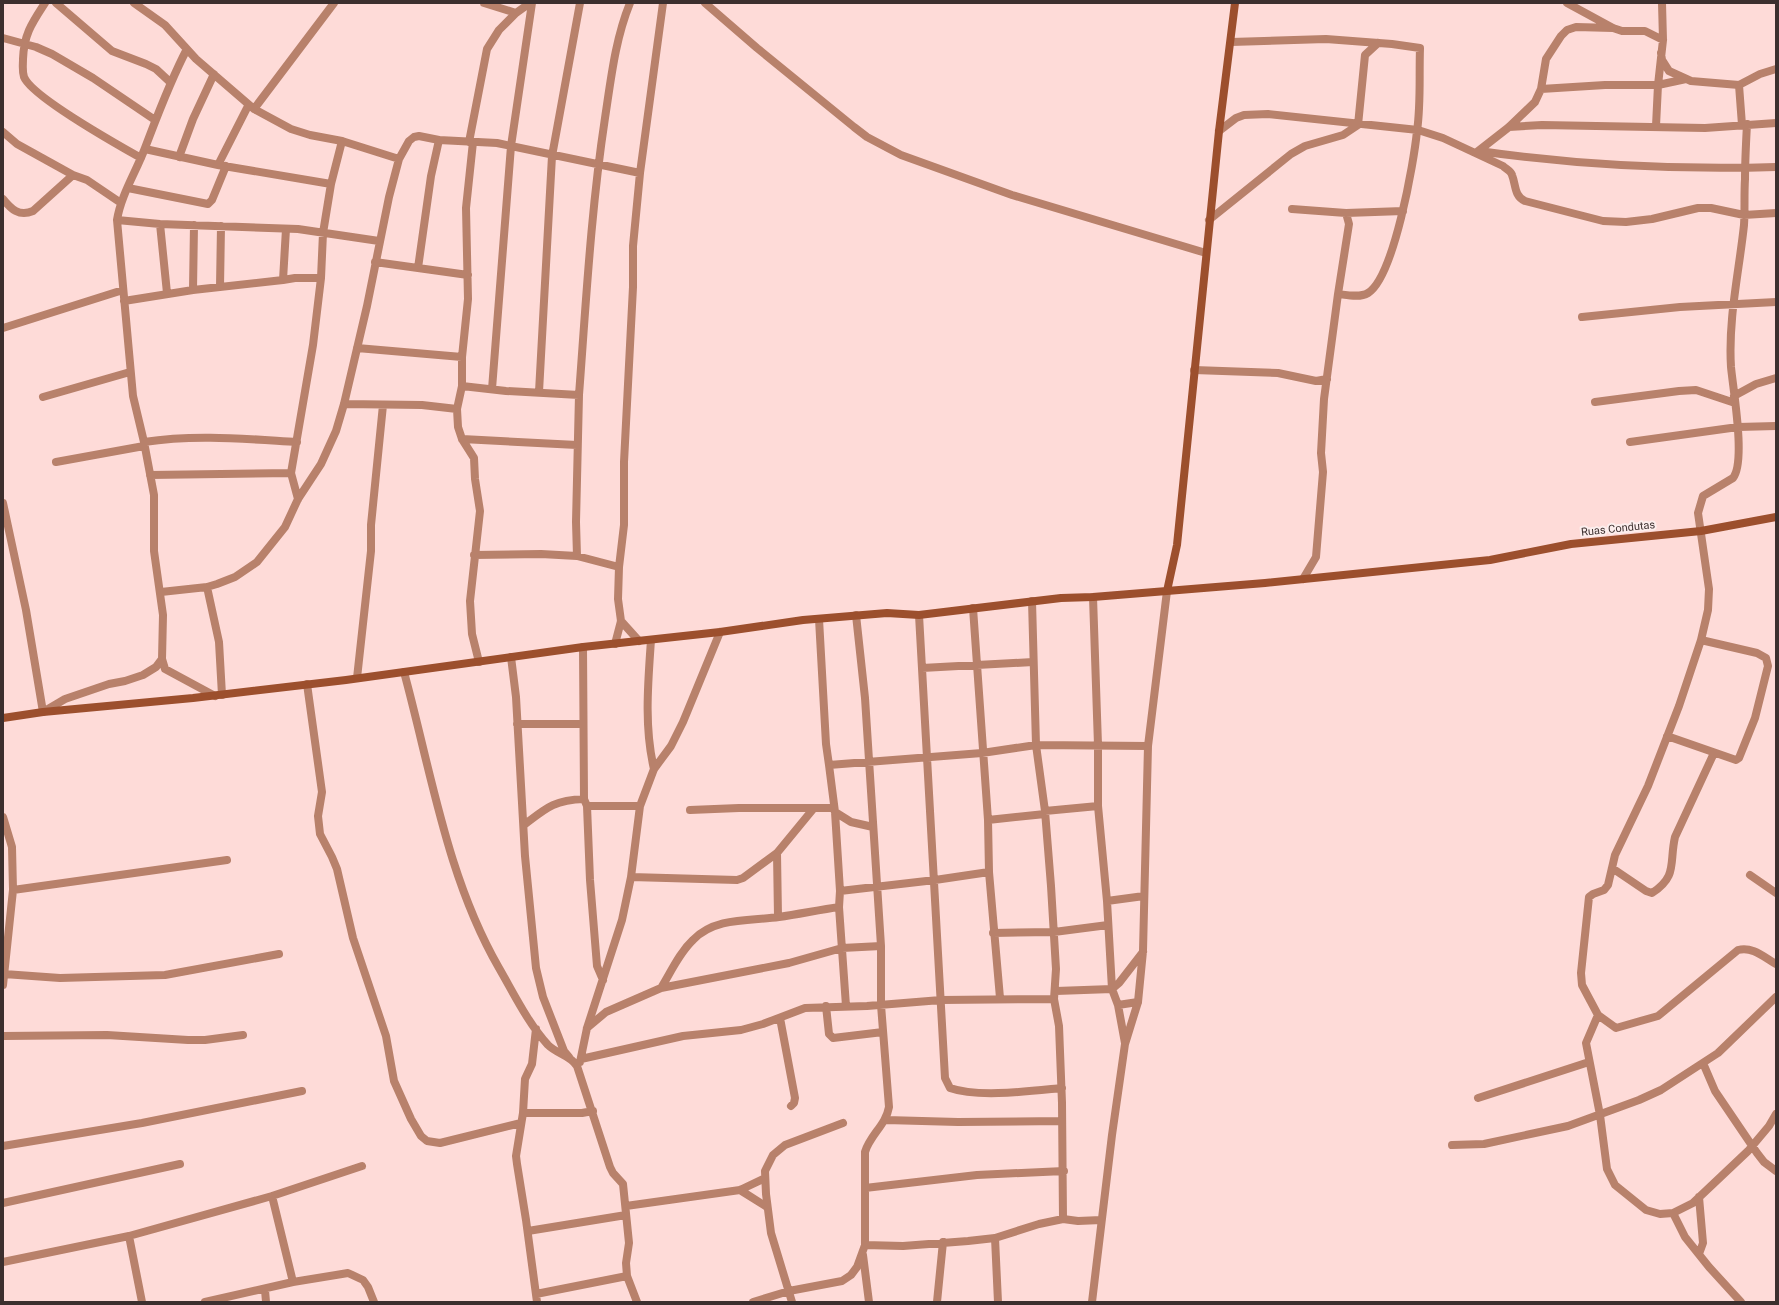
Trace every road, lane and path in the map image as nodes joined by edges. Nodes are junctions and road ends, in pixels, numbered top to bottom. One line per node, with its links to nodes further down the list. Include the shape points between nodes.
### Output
1 (45, 3): 19 (street, via 29,29)
2 (56, 3): 26 (street, via 112,51 156,69)
3 (134, 3): 21 (street, via 165,25)
4 (334, 3): 30 (street)
5 (484, 3): 14 (street)
6 (531, 3): 14 (street); 43 (street)
7 (580, 3): 46 (street)
8 (630, 3): 50 (street, via 615,51)
9 (663, 3): 54 (street)
10 (705, 3): 73 (street, via 854,127 901,155 1012,195)
11 (1236, 3): 18 (street)
12 (1567, 3): 15 (street)
13 (1662, 3): 17 (street)
14 (516, 14): 42 (street, via 499,30 487,49)
15 (1613, 28): 17 (street, via 1645,32); 29 (street, via 1576,27 1567,30 1551,49 1546,60)
16 (3, 38): 19 (street)
17 (1663, 40): 22 (street)
18 (1231, 42): 20 (street, via 1326,39); 38 (street)
19 (24, 43): 31 (street, via 57,57 93,78); 48 (street, via 22,71 32,88 95,131)
20 (1378, 43): 33 (street, via 1365,55); 37 (street, via 1420,48)
21 (187, 49): 24 (street); 26 (street)
22 (1661, 53): 25 (street, via 1669,71); 27 (street)
23 (1776, 70): 28 (street, via 1760,74)
24 (214, 74): 30 (street); 47 (street)
25 (1686, 79): 27 (street); 28 (street, via 1708,84)
26 (170, 82): 31 (street)
27 (1658, 85): 29 (street); 35 (street)
28 (1739, 85): 34 (street)
29 (1541, 89): 36 (street, via 1535,102)
30 (251, 107): 41 (street, via 291,128 310,135); 51 (street)
31 (155, 120): 44 (street)
32 (1776, 123): 34 (street)
33 (1358, 125): 37 (street); 38 (street, via 1268,114 1244,115); 66 (street, via 1343,135 1305,146 1291,154)
34 (1745, 125): 35 (street, via 1705,128); 53 (street)
35 (1656, 126): 36 (street)
36 (1509, 127): 45 (street)
37 (1418, 130): 45 (street); 61 (street)
38 (1219, 131): 66 (street)
39 (3, 132): 55 (street, via 17,144)
40 (439, 140): 42 (street); 49 (street, via 414,137); 75 (street)
41 (342, 141): 49 (street); 56 (street)
42 (471, 142): 43 (street); 76 (street, via 465,218)
43 (511, 146): 46 (street); 96 (street)
44 (145, 149): 47 (street); 48 (street)
45 (1476, 152): 53 (street, via 1621,165); 64 (street, via 1510,172 1520,199 1603,221 1652,220 1698,208)
46 (552, 156): 50 (street); 97 (street)
47 (179, 157): 51 (street)
48 (141, 158): 57 (street)
49 (399, 159): 72 (street)
50 (598, 164): 54 (street); 98 (street)
51 (222, 165): 56 (street); 57 (street, via 212,200 208,204)
52 (1776, 167): 53 (street)
53 (1745, 168): 64 (street)
54 (640, 173): 121 (street, via 633,246 624,462 624,525)
55 (73, 175): 58 (street, via 28,214 15,211); 59 (street, via 96,185)
56 (331, 184): 71 (street)
57 (128, 188): 59 (street)
58 (3, 199)
59 (121, 203): 65 (street)
60 (1292, 209): 62 (street)
61 (1403, 210): 62 (street); 83 (street, via 1389,261 1374,286 1368,293 1360,296)
62 (1346, 213): 83 (street, via 1348,224)
63 (1776, 213): 64 (street)
64 (1744, 215): 86 (street)
65 (118, 220): 67 (street); 80 (street)
66 (1209, 220): 73 (street)
67 (160, 224): 68 (street); 82 (street)
68 (194, 225): 69 (street); 81 (street)
69 (221, 226): 70 (street); 79 (street)
70 (286, 229): 71 (street); 78 (street)
71 (323, 233): 72 (street); 77 (street)
72 (379, 241): 74 (street)
73 (1206, 254): 91 (street)
74 (375, 262): 75 (street); 89 (street)
75 (418, 268): 76 (street)
76 (468, 275): 90 (street, via 468,309)
77 (321, 278): 78 (street); 108 (street)
78 (283, 280): 79 (street)
79 (220, 287): 81 (street)
80 (123, 290): 84 (street); 88 (street)
81 (193, 290): 82 (street)
82 (167, 293): 84 (street)
83 (1338, 294): 94 (street)
84 (124, 301): 92 (street)
85 (1776, 302): 86 (street)
86 (1734, 304): 87 (street); 100 (street, via 1730,346)
87 (1582, 317)
88 (3, 328)
89 (357, 348): 90 (street); 102 (street)
90 (462, 357): 95 (street)
91 (1194, 370): 94 (street, via 1278,374 1316,381); 124 (street, via 1177,545)
92 (130, 372): 99 (street); 110 (street)
93 (1776, 378): 100 (street, via 1756,384)
94 (1327, 379): 122 (street, via 1321,453 1324,472 1316,557)
95 (462, 386): 96 (street); 104 (street)
96 (492, 389): 97 (street)
97 (539, 392): 98 (street)
98 (579, 395): 111 (street)
99 (43, 397)
100 (1734, 399): 101 (street, via 1689,390); 106 (street)
101 (1595, 402)
102 (344, 404): 103 (street); 115 (street, via 336,431 324,457)
103 (383, 405): 104 (street, via 422,405); 146 (street, via 371,525 371,556)
104 (457, 409): 107 (street)
105 (1776, 426): 106 (street)
106 (1738, 427): 109 (street); 118 (street, via 1739,464 1736,474 1703,496 1698,513)
107 (462, 439): 111 (street); 119 (street, via 474,458 479,523)
108 (297, 442): 110 (street, via 212,437 165,438); 113 (street)
109 (1630, 442)
110 (144, 444): 112 (street); 114 (street)
111 (577, 445): 120 (street)
112 (56, 462)
113 (291, 473): 114 (street); 115 (street)
114 (150, 475): 125 (street, via 154,494 154,551)
115 (298, 499): 123 (street, via 285,527 257,562 235,576)
116 (3, 503): 149 (street)
117 (1776, 517): 118 (street, Ruas Condutas)
118 (1701, 531): 122 (street, Ruas Condutas, via 1571,544 1490,560); 135 (street, via 1709,589 1708,610)
119 (474, 555): 120 (street); 141 (street, via 470,618)
120 (577, 556): 121 (street)
121 (619, 567): 132 (street, via 618,599)
122 (1303, 579): 124 (street, Ruas Condutas)
123 (207, 587): 125 (street); 148 (street, via 219,642)
124 (1166, 591): 126 (street, Ruas Condutas); 156 (street)
125 (161, 592): 140 (street, via 164,615)
126 (1093, 597): 127 (street, Ruas Condutas); 154 (street)
127 (1032, 601): 128 (street, Ruas Condutas); 142 (street)
128 (973, 608): 130 (street, Ruas Condutas); 143 (street)
129 (856, 615): 130 (street, Ruas Condutas); 131 (street, Ruas Condutas); 160 (street, via 864,676)
130 (919, 615): 144 (street)
131 (819, 619): 133 (street, Ruas Condutas); 161 (street, via 825,737)
132 (621, 621): 136 (street); 137 (street)
133 (720, 632): 134 (street, Ruas Condutas); 162 (street, via 683,722 671,746)
134 (651, 640): 136 (street, Ruas Condutas); 162 (street, via 648,714 649,747)
135 (1701, 640): 153 (street); 158 (street, via 1757,653 1766,658 1768,666 1755,718 1739,758 1732,760)
136 (639, 641): 137 (street, Ruas Condutas)
137 (615, 644): 138 (street, Ruas Condutas)
138 (583, 648): 139 (street, Ruas Condutas); 152 (street)
139 (511, 657): 141 (street, Ruas Condutas); 151 (street)
140 (162, 659): 148 (street, via 165,669); 149 (street, via 156,667 143,675 65,699)
141 (479, 662): 145 (street, Ruas Condutas)
142 (1033, 662): 143 (street); 155 (street)
143 (977, 665): 144 (street); 157 (street)
144 (922, 668): 159 (street)
145 (404, 672): 146 (street, Ruas Condutas); 215 (street, via 445,834 480,934)
146 (357, 678): 147 (street, Ruas Condutas)
147 (307, 684): 148 (street, Ruas Condutas); 235 (street, via 322,792 318,816 320,834 335,863 353,938 386,1036 394,1081 411,1118 421,1136 432,1143)
148 (218, 695): 149 (street, Ruas Condutas)
149 (44, 712): 150 (street, Ruas Condutas)
150 (3, 718)
151 (517, 724): 152 (street); 172 (street)
152 (583, 724): 163 (street)
153 (1667, 736): 158 (street); 176 (street, via 1648,786 1615,855)
154 (1098, 745): 155 (street); 156 (street); 165 (street)
155 (1036, 746): 157 (street); 169 (street)
156 (1148, 746): 185 (street)
157 (982, 753): 159 (street); 171 (street)
158 (1714, 753): 176 (street, via 1675,837 1669,878 1652,893)
159 (927, 758): 160 (street); 180 (street)
160 (868, 762): 161 (street); 173 (street)
161 (829, 765): 168 (street)
162 (654, 769): 164 (street)
163 (585, 802): 164 (street); 172 (street, via 569,800 553,804); 199 (street, via 597,966)
164 (640, 806): 179 (street)
165 (1098, 806): 169 (street); 186 (street)
166 (814, 808): 167 (street); 168 (street); 174 (street)
167 (690, 810)
168 (835, 810): 173 (street, via 851,822); 183 (street)
169 (1044, 812): 171 (street); 190 (street)
170 (3, 818): 182 (street, via 12,847)
171 (988, 820): 177 (street)
172 (524, 825): 220 (street, via 531,923 539,983 564,1051)
173 (873, 827): 181 (street)
174 (777, 854): 179 (street, via 737,880); 188 (street)
175 (227, 860): 182 (street)
176 (1612, 868): 212 (street, via 1608,885 1604,890 1589,897 1588,902 1581,979)
177 (989, 872): 180 (street); 191 (street)
178 (1750, 875): 184 (street)
179 (631, 877): 199 (street, via 620,930)
180 (935, 880): 181 (street); 206 (street)
181 (877, 886): 183 (street); 193 (street)
182 (13, 890): 192 (street)
183 (840, 891): 187 (street)
184 (1776, 893)
185 (1144, 896): 186 (street); 195 (street)
186 (1108, 901): 189 (street)
187 (839, 907): 188 (street); 194 (street)
188 (778, 917): 201 (street, via 729,922 704,931 685,949)
189 (1108, 925): 190 (street); 202 (street)
190 (1054, 932): 191 (street); 203 (street)
191 (993, 933): 205 (street)
192 (5, 938): 198 (street)
193 (881, 946): 194 (street); 208 (street)
194 (842, 948): 201 (street, via 789,963); 211 (street)
195 (1143, 952): 202 (street); 207 (street)
196 (279, 954): 198 (street, via 165,975 60,978)
197 (1776, 964): 212 (street, via 1744,948 1738,950 1653,1019 1616,1028)
198 (4, 974): 200 (street)
199 (603, 980): 214 (street)
200 (3, 985)
201 (661, 988): 214 (street, via 606,1012)
202 (1112, 989): 203 (street); 209 (street)
203 (1055, 995): 205 (street); 225 (street)
204 (1776, 997): 223 (street, via 1718,1053)
205 (1000, 998): 206 (street)
206 (941, 1000): 208 (street); 225 (street, via 945,1078 950,1088 957,1091 1004,1093)
207 (1138, 1002): 209 (street); 219 (street)
208 (881, 1005): 211 (street); 216 (street)
209 (1118, 1005): 219 (street)
210 (826, 1006): 211 (street); 213 (street, via 805,1008); 216 (street, via 829,1034 833,1038)
211 (846, 1006)
212 (1598, 1015): 222 (street, via 1586,1043)
213 (780, 1018): 221 (street, via 741,1030 683,1036); 228 (street, via 795,1098)
214 (588, 1028): 221 (street)
215 (536, 1029): 220 (street, via 553,1049); 230 (street, via 532,1064 525,1079)
216 (883, 1032): 233 (street, via 889,1107)
217 (243, 1035): 218 (street, via 194,1040 107,1035)
218 (3, 1036)
219 (1126, 1044): 255 (street)
220 (569, 1057): 224 (street)
221 (581, 1059): 224 (street)
222 (1589, 1062): 227 (street); 232 (street)
223 (1703, 1063): 232 (street, via 1661,1090); 239 (street, via 1715,1091)
224 (578, 1070): 229 (street)
225 (1062, 1088): 234 (street)
226 (302, 1091): 238 (street, via 142,1123)
227 (1478, 1098)
228 (791, 1106)
229 (593, 1111): 230 (street); 250 (street, via 610,1167 623,1184)
230 (523, 1113): 235 (street)
231 (1776, 1114): 239 (street)
232 (1600, 1115): 237 (street, via 1568,1126 1484,1144); 252 (street, via 1607,1169 1615,1185 1646,1210)
233 (886, 1120): 234 (street); 245 (street, via 867,1144)
234 (1062, 1121): 242 (street)
235 (521, 1123): 256 (street, via 517,1164)
236 (843, 1123): 244 (street, via 780,1148 768,1162)
237 (1452, 1145)
238 (3, 1146)
239 (1752, 1146): 243 (street, via 1764,1162); 248 (street)
240 (180, 1164): 249 (street)
241 (362, 1166): 247 (street)
242 (1064, 1171): 245 (street, via 977,1175); 254 (street)
243 (1776, 1172)
244 (765, 1178): 246 (street); 251 (street)
245 (864, 1188): 260 (street)
246 (740, 1190): 250 (street); 251 (street)
247 (272, 1196): 257 (street); 265 (street)
248 (1699, 1197): 252 (street); 262 (street, via 1703,1243)
249 (3, 1203)
250 (626, 1206): 253 (street)
251 (767, 1207): 267 (street, via 774,1245)
252 (1674, 1214): 262 (street, via 1685,1237)
253 (626, 1215): 256 (street); 264 (street, via 629,1243)
254 (1063, 1219): 255 (street); 258 (street)
255 (1101, 1220): 279 (street)
256 (528, 1231): 268 (street)
257 (129, 1236): 263 (street); 269 (street)
258 (995, 1238): 259 (street); 278 (street)
259 (943, 1242): 260 (street, via 903,1246); 277 (street)
260 (865, 1245): 261 (street)
261 (862, 1254): 267 (street, via 857,1267 842,1281); 276 (street)
262 (1699, 1254): 280 (street)
263 (3, 1262)
264 (627, 1276): 268 (street); 273 (street)
265 (293, 1282): 266 (street); 272 (street, via 348,1273 363,1280)
266 (265, 1290): 270 (street); 271 (street)
267 (789, 1291): 274 (street); 275 (street)
268 (537, 1298)
269 (142, 1302)
270 (205, 1302)
271 (266, 1302)
272 (374, 1302)
273 (637, 1302)
274 (753, 1302)
275 (792, 1302)
276 (869, 1302)
277 (937, 1302)
278 (998, 1302)
279 (1092, 1302)
280 (1741, 1302)

